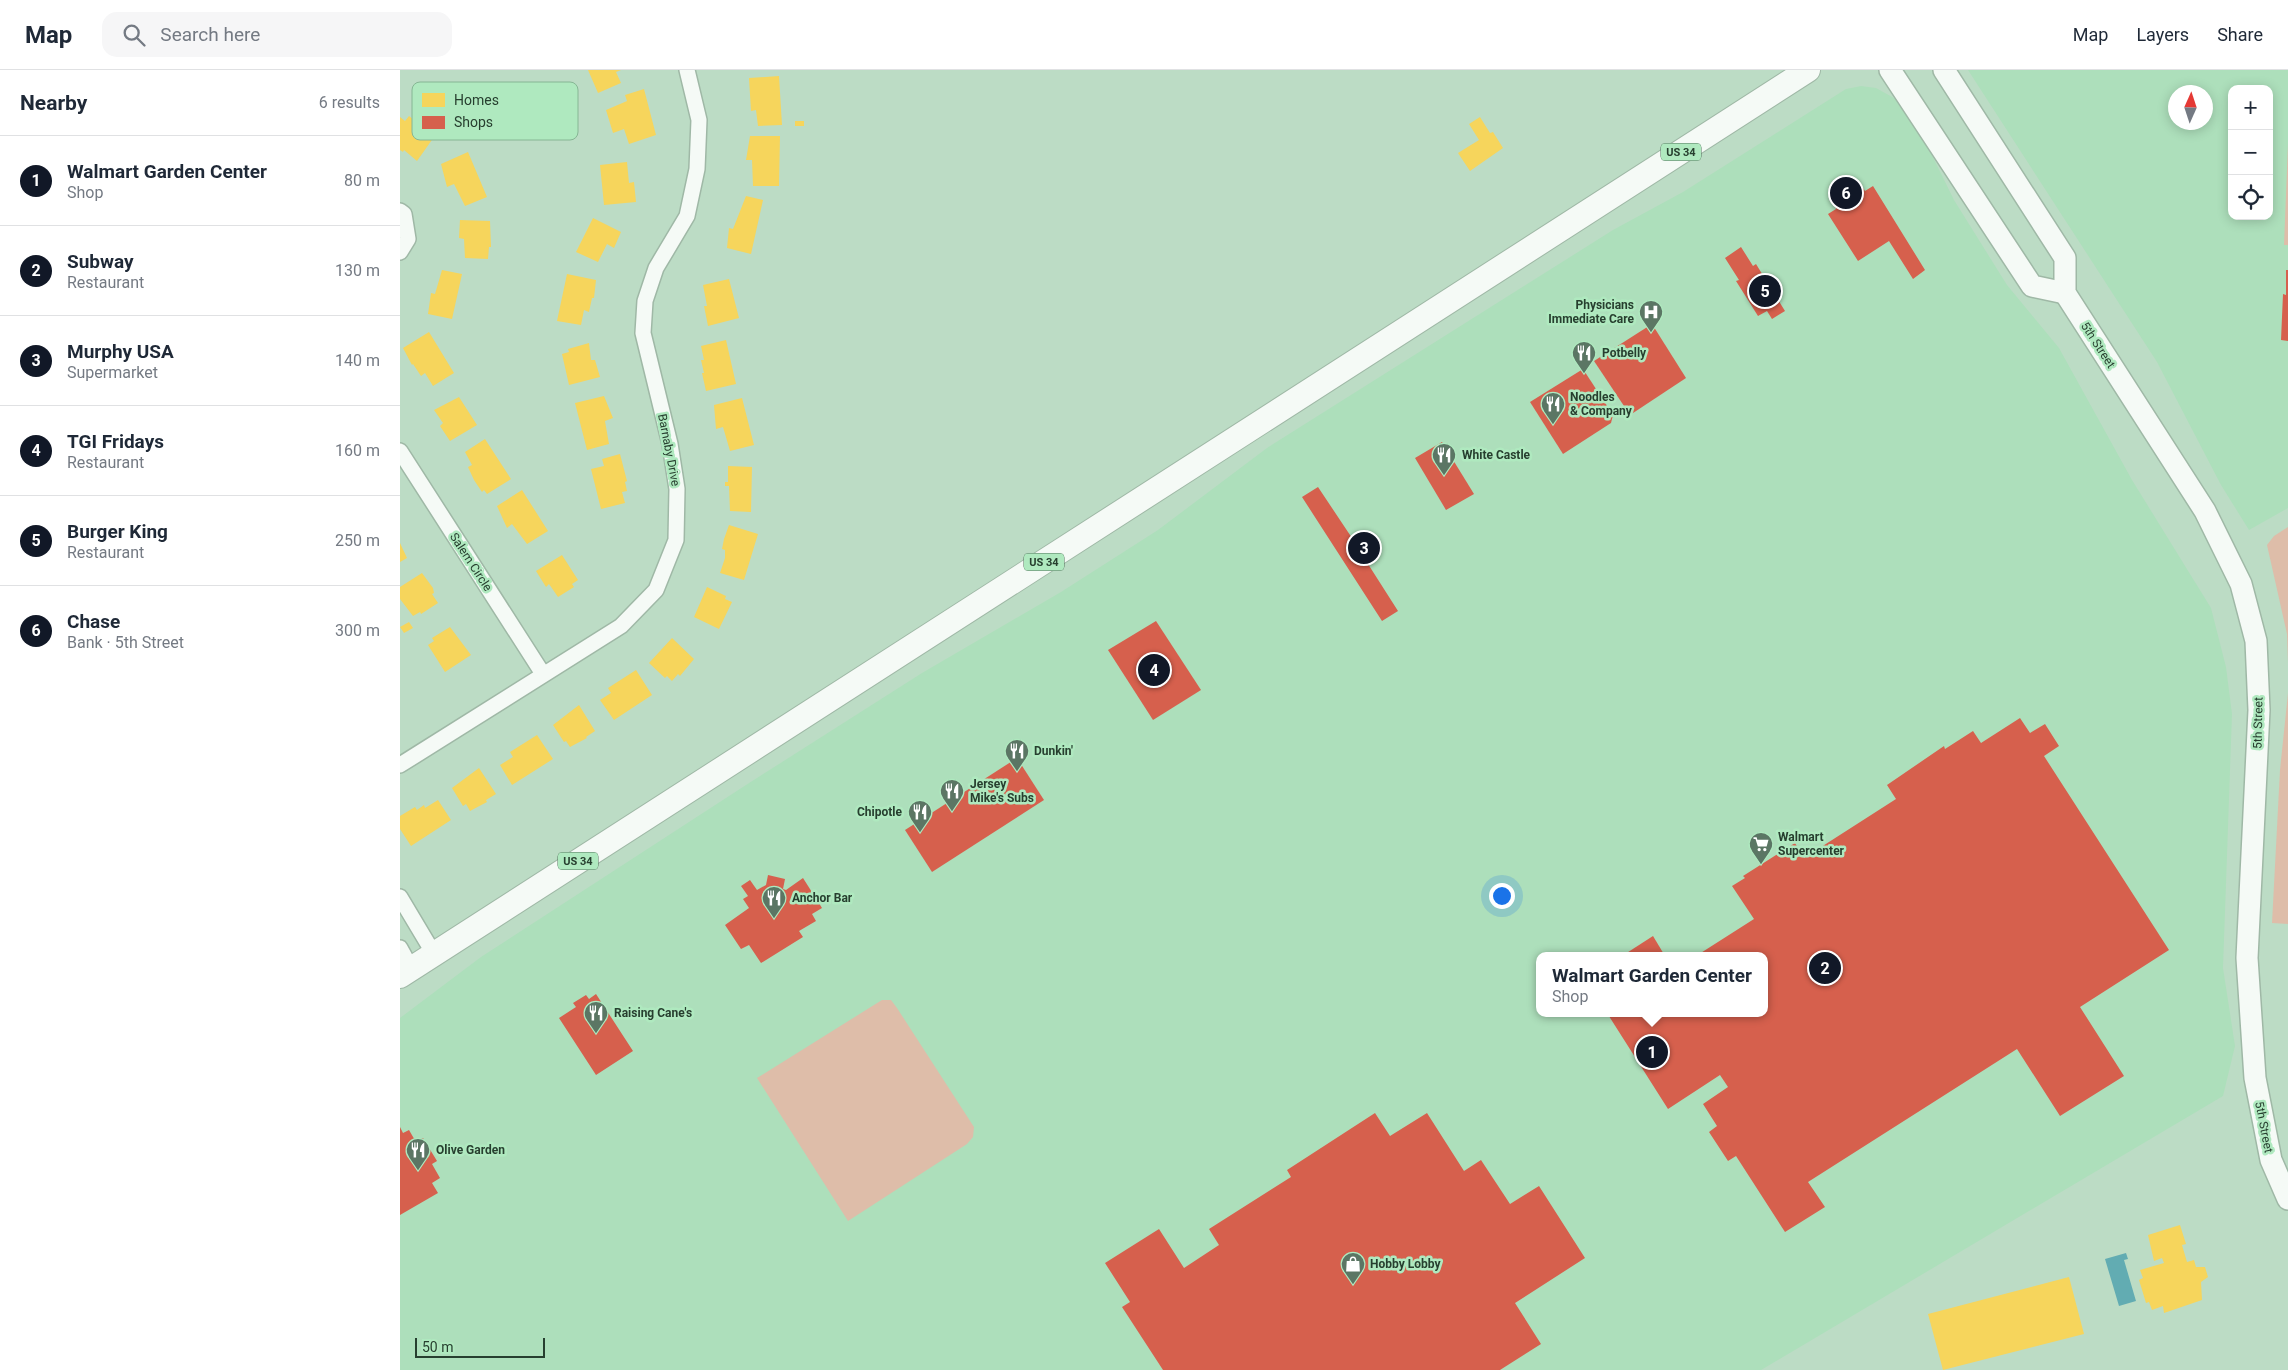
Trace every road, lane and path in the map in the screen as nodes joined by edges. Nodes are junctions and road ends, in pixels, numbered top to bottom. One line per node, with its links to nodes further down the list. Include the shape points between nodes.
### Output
1 (687, 70): 9 (street, Barnaby Drive, via 699,120 698,169 687,216 656,268 645,301 643,333 670,444 677,489 676,540 656,590 621,626)
2 (1808, 70): 12 (main road, US 34)
3 (1890, 70): 7 (street, via 2032,286)
4 (1944, 70): 7 (street, via 2065,258)
5 (400, 211): 6 (street, via 404,214 408,238)
6 (400, 252)
7 (2065, 294): 14 (street, 5th Street, via 2205,511 2241,584 2256,641 2259,710 2247,958 2255,1078 2271,1160)
8 (400, 450): 9 (street, Salem Circle)
9 (543, 674): 10 (street, Barnaby Drive)
10 (400, 765)
11 (400, 897): 12 (street)
12 (434, 954): 13 (main road, US 34)
13 (404, 964)
14 (2288, 1199)

